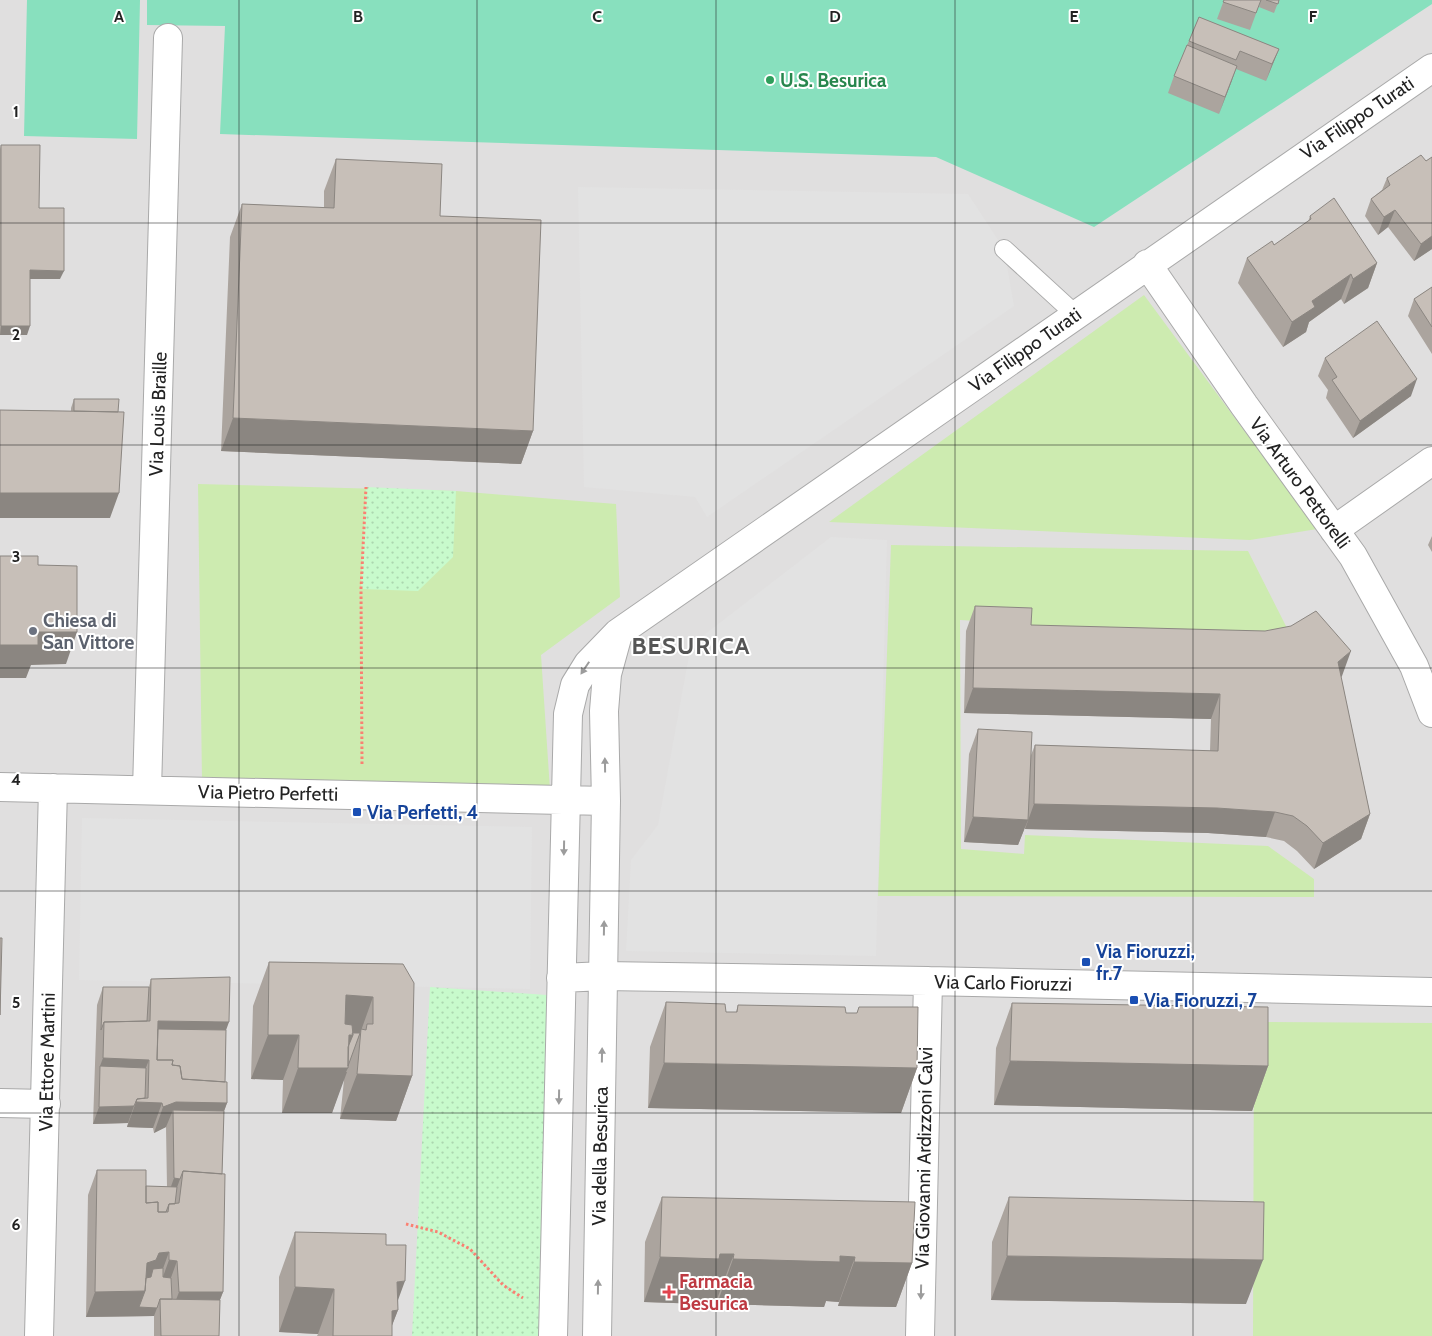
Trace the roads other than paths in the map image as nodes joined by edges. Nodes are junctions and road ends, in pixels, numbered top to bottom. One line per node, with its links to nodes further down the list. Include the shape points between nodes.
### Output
1 (168, 38): 12 (street, Via Louis Braille)
2 (1432, 68): 4 (street, Via Filippo Turati)
3 (1004, 249): 5 (lane)
4 (1147, 264): 5 (street, Via Filippo Turati); 7 (street, Via Arturo Pettorelli)
5 (1076, 315): 8 (street, Via Filippo Turati)
6 (1432, 461): 7 (street)
7 (1334, 530): 9 (street, Via Arturo Pettorelli, via 1353,556 1414,666)
8 (618, 633): 13 (street, one-way to 13, via 588,664 575,685 568,714); 14 (street, Via della Besurica, one-way to 8, via 604,711 607,674)
9 (1432, 713)
10 (0, 786): 11 (street, Via Pietro Perfetti)
11 (53, 788): 12 (street, Via Pietro Perfetti); 20 (street, Via Ettore Martini)
12 (147, 790): 13 (street, Via Pietro Perfetti)
13 (565, 800): 14 (street); 16 (street, one-way to 16)
14 (606, 801): 15 (street, Via della Besurica, one-way to 14)
15 (604, 976): 16 (street); 17 (street, Via Carlo Fioruzzi); 23 (street, Via della Besurica, one-way to 15)
16 (561, 978): 21 (street, one-way to 21)
17 (928, 981): 18 (street, Via Carlo Fioruzzi); 24 (street, Via Giovanni Ardizzoni Calvi, one-way to 24)
18 (1432, 992)
19 (0, 1103): 20 (street)
20 (46, 1104): 22 (street, Via Ettore Martini)
21 (554, 1323)
22 (39, 1336)
23 (597, 1336)
24 (920, 1336)

